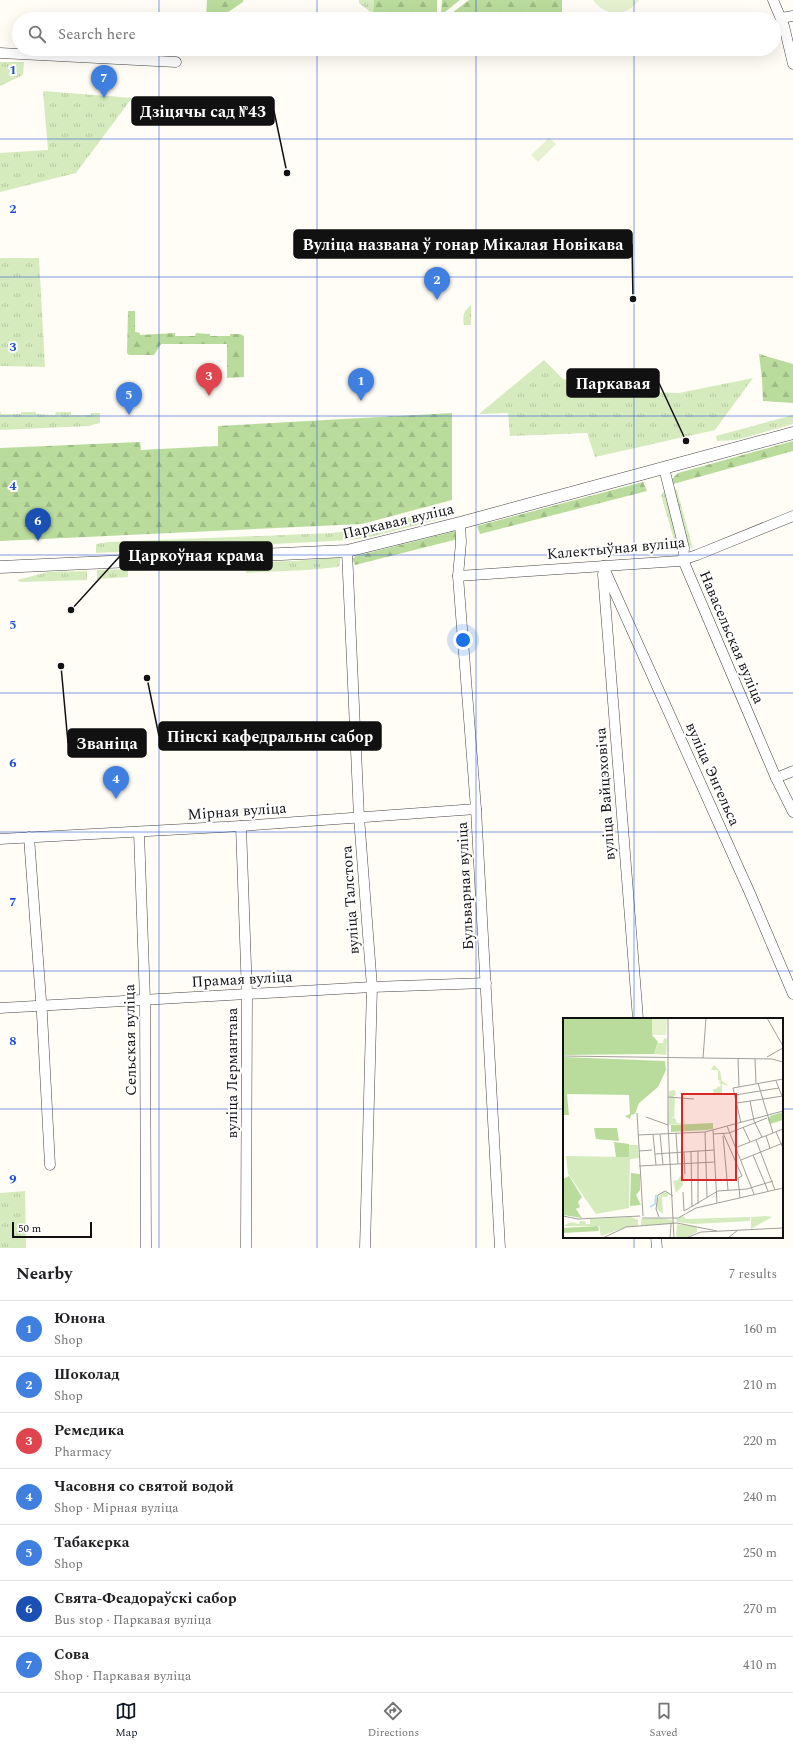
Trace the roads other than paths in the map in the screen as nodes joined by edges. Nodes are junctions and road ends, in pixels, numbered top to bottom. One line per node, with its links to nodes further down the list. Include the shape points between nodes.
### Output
1 (774, 0): 2 (street)
2 (779, 12)
3 (793, 16): 4 (street)
4 (781, 18): 9 (street)
5 (0, 53): 6 (street)
6 (12, 54)
7 (59, 56): 8 (street)
8 (176, 62)
9 (793, 64)
10 (793, 433): 11 (street, Паркавая вуліца)
11 (664, 468): 13 (street, Паркавая вуліца); 15 (street, Навасельская вуліца, via 684,548)
12 (793, 516): 15 (street, Калектыўная вуліца)
13 (460, 523): 14 (street, Паркавая вуліца); 18 (street, Бульварная вуліца, via 462,542)
14 (347, 551): 17 (street, Паркавая вуліца); 23 (street, вуліца Талстога)
15 (682, 560): 16 (street, Калектыўная вуліца); 20 (street, Навасельская вуліца)
16 (603, 566): 18 (street, Калектыўная вуліца); 31 (street, вуліца Энгельса); 35 (street, вуліца Вайцэховіча)
17 (0, 567)
18 (458, 576): 21 (street, Бульварная вуліца)
19 (793, 771): 20 (street)
20 (776, 778): 22 (street, Навасельская вуліца)
21 (476, 809): 23 (street, Мірная вуліца); 28 (street, Бульварная вуліца)
22 (793, 812)
23 (359, 817): 24 (street, Мірная вуліца); 29 (street, вуліца Талстога)
24 (241, 826): 25 (street, Мірная вуліца); 30 (street, вуліца Лермантава)
25 (139, 832): 26 (street, Мірная вуліца); 32 (street, Сельская вуліца)
26 (29, 837): 27 (street, Мірная вуліца); 33 (street)
27 (0, 839)
28 (486, 983): 29 (street, Прамая вуліца); 41 (street, Бульварная вуліца)
29 (372, 987): 30 (street, Прамая вуліца); 40 (street, вуліца Талстога)
30 (248, 994): 32 (street, Прамая вуліца); 39 (street, вуліца Лермантава)
31 (793, 994)
32 (145, 1000): 33 (street, Прамая вуліца); 38 (street, Сельская вуліца)
33 (41, 1006): 34 (street, Прамая вуліца); 36 (street)
34 (0, 1008)
35 (638, 1018)
36 (50, 1165)
37 (656, 1238): 42 (street)
38 (146, 1248)
39 (246, 1248)
40 (365, 1248)
41 (500, 1248)
42 (657, 1248)

